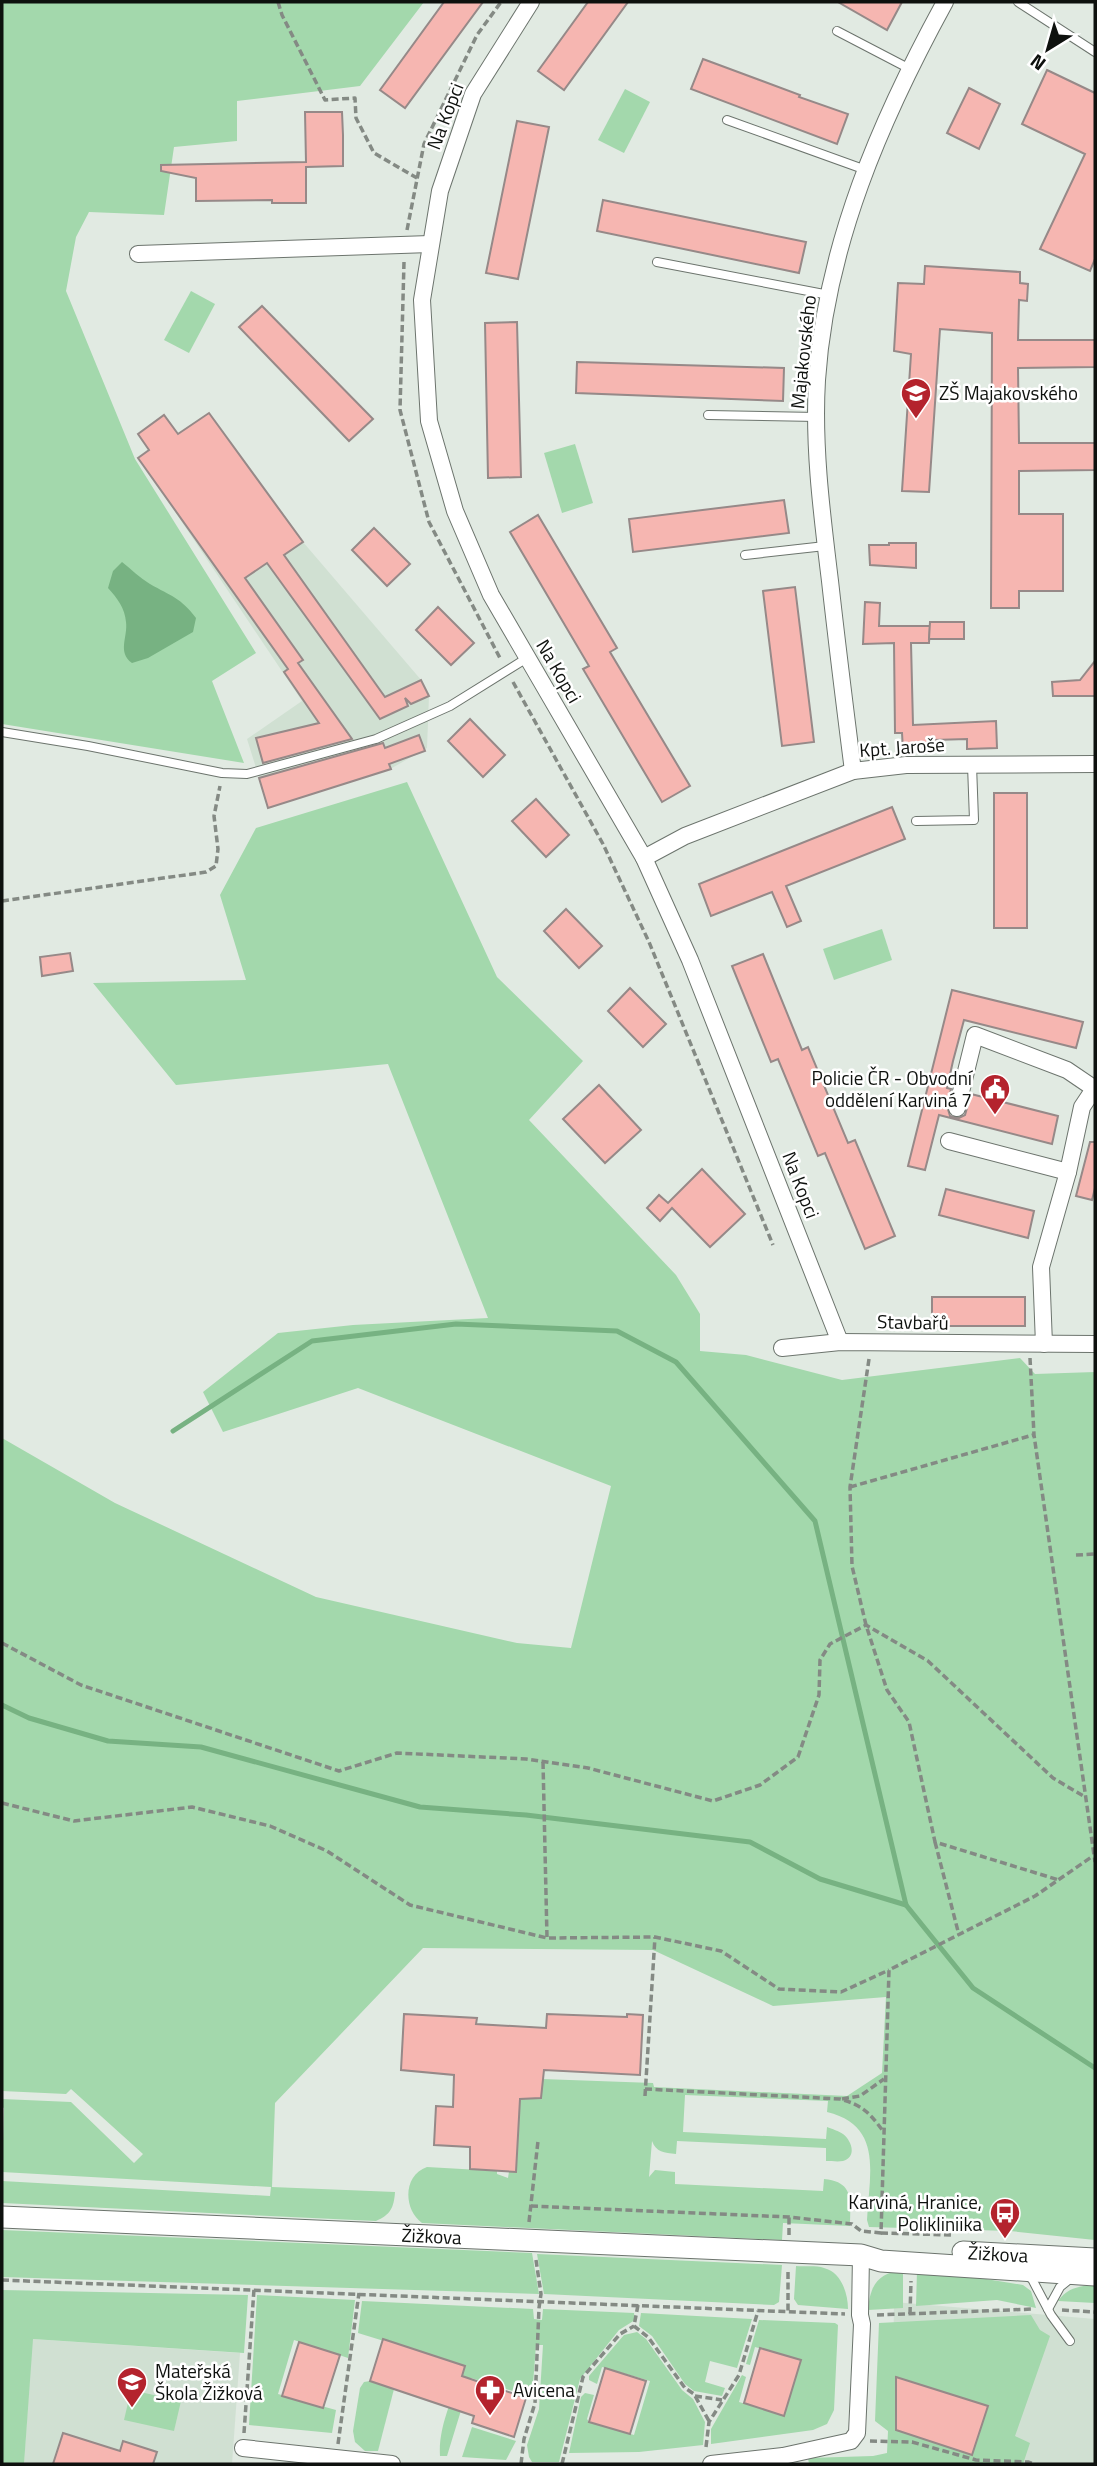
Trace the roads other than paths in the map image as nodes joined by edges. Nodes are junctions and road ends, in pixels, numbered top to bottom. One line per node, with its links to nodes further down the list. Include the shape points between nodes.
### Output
1 (531, 2): 9 (street, Na Kopci, via 473,94 440,191)
2 (945, 2): 6 (street, Majakovského)
3 (1018, 2): 5 (lane)
4 (837, 31): 6 (lane)
5 (1095, 52)
6 (910, 69): 8 (street, Majakovského)
7 (727, 120): 8 (lane)
8 (866, 170): 12 (street, Majakovského, via 850,210)
9 (430, 244): 10 (street); 17 (street, Na Kopci, via 422,300 429,421 455,511 491,595)
10 (138, 254)
11 (657, 262): 12 (lane)
12 (829, 295): 14 (street, Majakovského, via 817,380)
13 (708, 415): 14 (lane)
14 (817, 417): 15 (street, Majakovského)
15 (825, 546): 16 (lane); 21 (street, Majakovského)
16 (745, 555)
17 (527, 658): 18 (lane, via 450,706 376,739 247,774); 23 (street, Na Kopci)
18 (2, 732)
19 (1095, 764): 20 (street, Kpt. Jaroše)
20 (972, 765): 21 (street, Kpt. Jaroše); 22 (lane, via 974,820)
21 (853, 771): 23 (street, Kpt. Jaroše, via 685,836)
22 (916, 821)
23 (645, 858): 28 (street, Na Kopci, via 690,960)
24 (1095, 1089): 25 (street, via 1067,1070 975,1035); 27 (street, via 1082,1107)
25 (957, 1108)
26 (949, 1141): 27 (street)
27 (1068, 1172): 29 (street, via 1041,1267)
28 (840, 1342): 29 (street, Stavbařů); 31 (street, Stavbařů)
29 (1037, 1344): 30 (street, Stavbařů)
30 (1095, 1344)
31 (782, 1348)
32 (2, 2217): 33 (street, Žižkova)
33 (861, 2255): 34 (street, Žižkova, via 879,2248); 35 (street, Žižkova, via 881,2261); 40 (street, via 857,2433 851,2441 783,2456)
34 (1095, 2259)
35 (1021, 2271): 36 (street, Žižkova); 37 (lane, via 1032,2279)
36 (1087, 2274): 37 (lane, via 1060,2287)
37 (1048, 2309): 38 (lane)
38 (1070, 2341)
39 (243, 2448): 41 (street)
40 (709, 2460)
41 (318, 2461): 42 (street)
42 (392, 2464)

